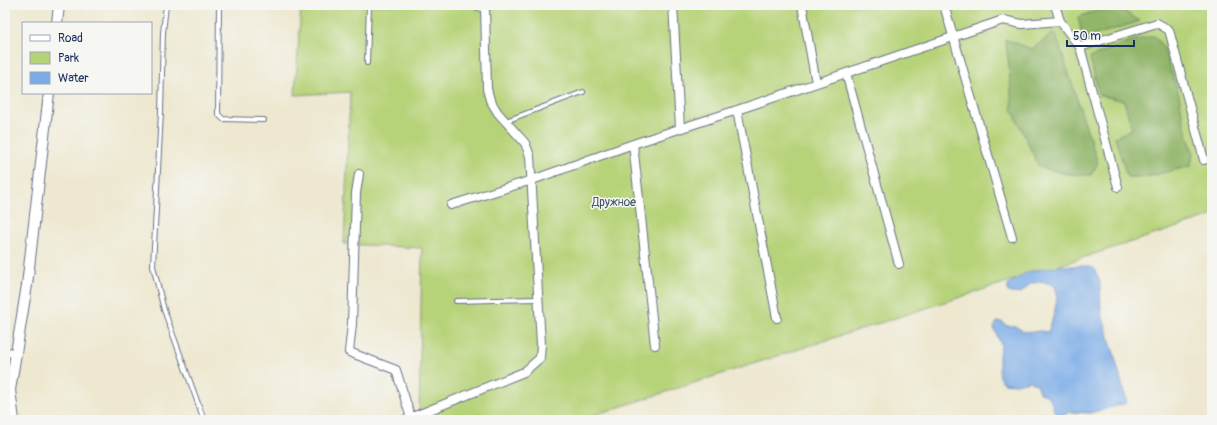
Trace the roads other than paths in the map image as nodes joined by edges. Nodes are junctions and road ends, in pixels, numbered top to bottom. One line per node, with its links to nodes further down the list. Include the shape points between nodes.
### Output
1 (59, 5): 13 (street)
2 (166, 5): 41 (lane, via 153,266 164,310)
3 (219, 5): 22 (lane, via 218,114 223,118)
4 (369, 5): 16 (lane)
5 (474, 5): 11 (street)
6 (495, 5): 11 (lane)
7 (673, 5): 24 (street)
8 (802, 5): 18 (street)
9 (944, 5): 14 (street)
10 (1055, 5): 12 (street)
11 (485, 8): 23 (street, via 488,89 490,100)
12 (1060, 21): 14 (street, via 1022,24 1003,20); 15 (street)
13 (57, 22)
14 (953, 36): 17 (street); 31 (street)
15 (1080, 47): 26 (street, via 1157,24 1169,30); 29 (street)
16 (367, 63)
17 (846, 73): 18 (street); 32 (street)
18 (816, 82): 21 (street)
19 (583, 92): 23 (lane)
20 (49, 94): 38 (street, via 27,285)
21 (737, 110): 24 (street); 35 (street)
22 (264, 120)
23 (505, 121): 28 (street, via 525,143 530,156)
24 (680, 128): 25 (street)
25 (632, 144): 28 (street); 36 (street)
26 (1204, 160)
27 (359, 174): 39 (street, via 349,352 396,370)
28 (532, 180): 30 (street); 33 (street)
29 (1118, 187)
30 (450, 205)
31 (1012, 237)
32 (898, 264)
33 (538, 299): 34 (lane); 39 (street, via 540,358 524,372)
34 (456, 301)
35 (777, 318)
36 (655, 345)
37 (5, 352): 38 (street)
38 (16, 353): 40 (street, via 10,390)
39 (408, 419)
40 (14, 420)
41 (204, 420)

